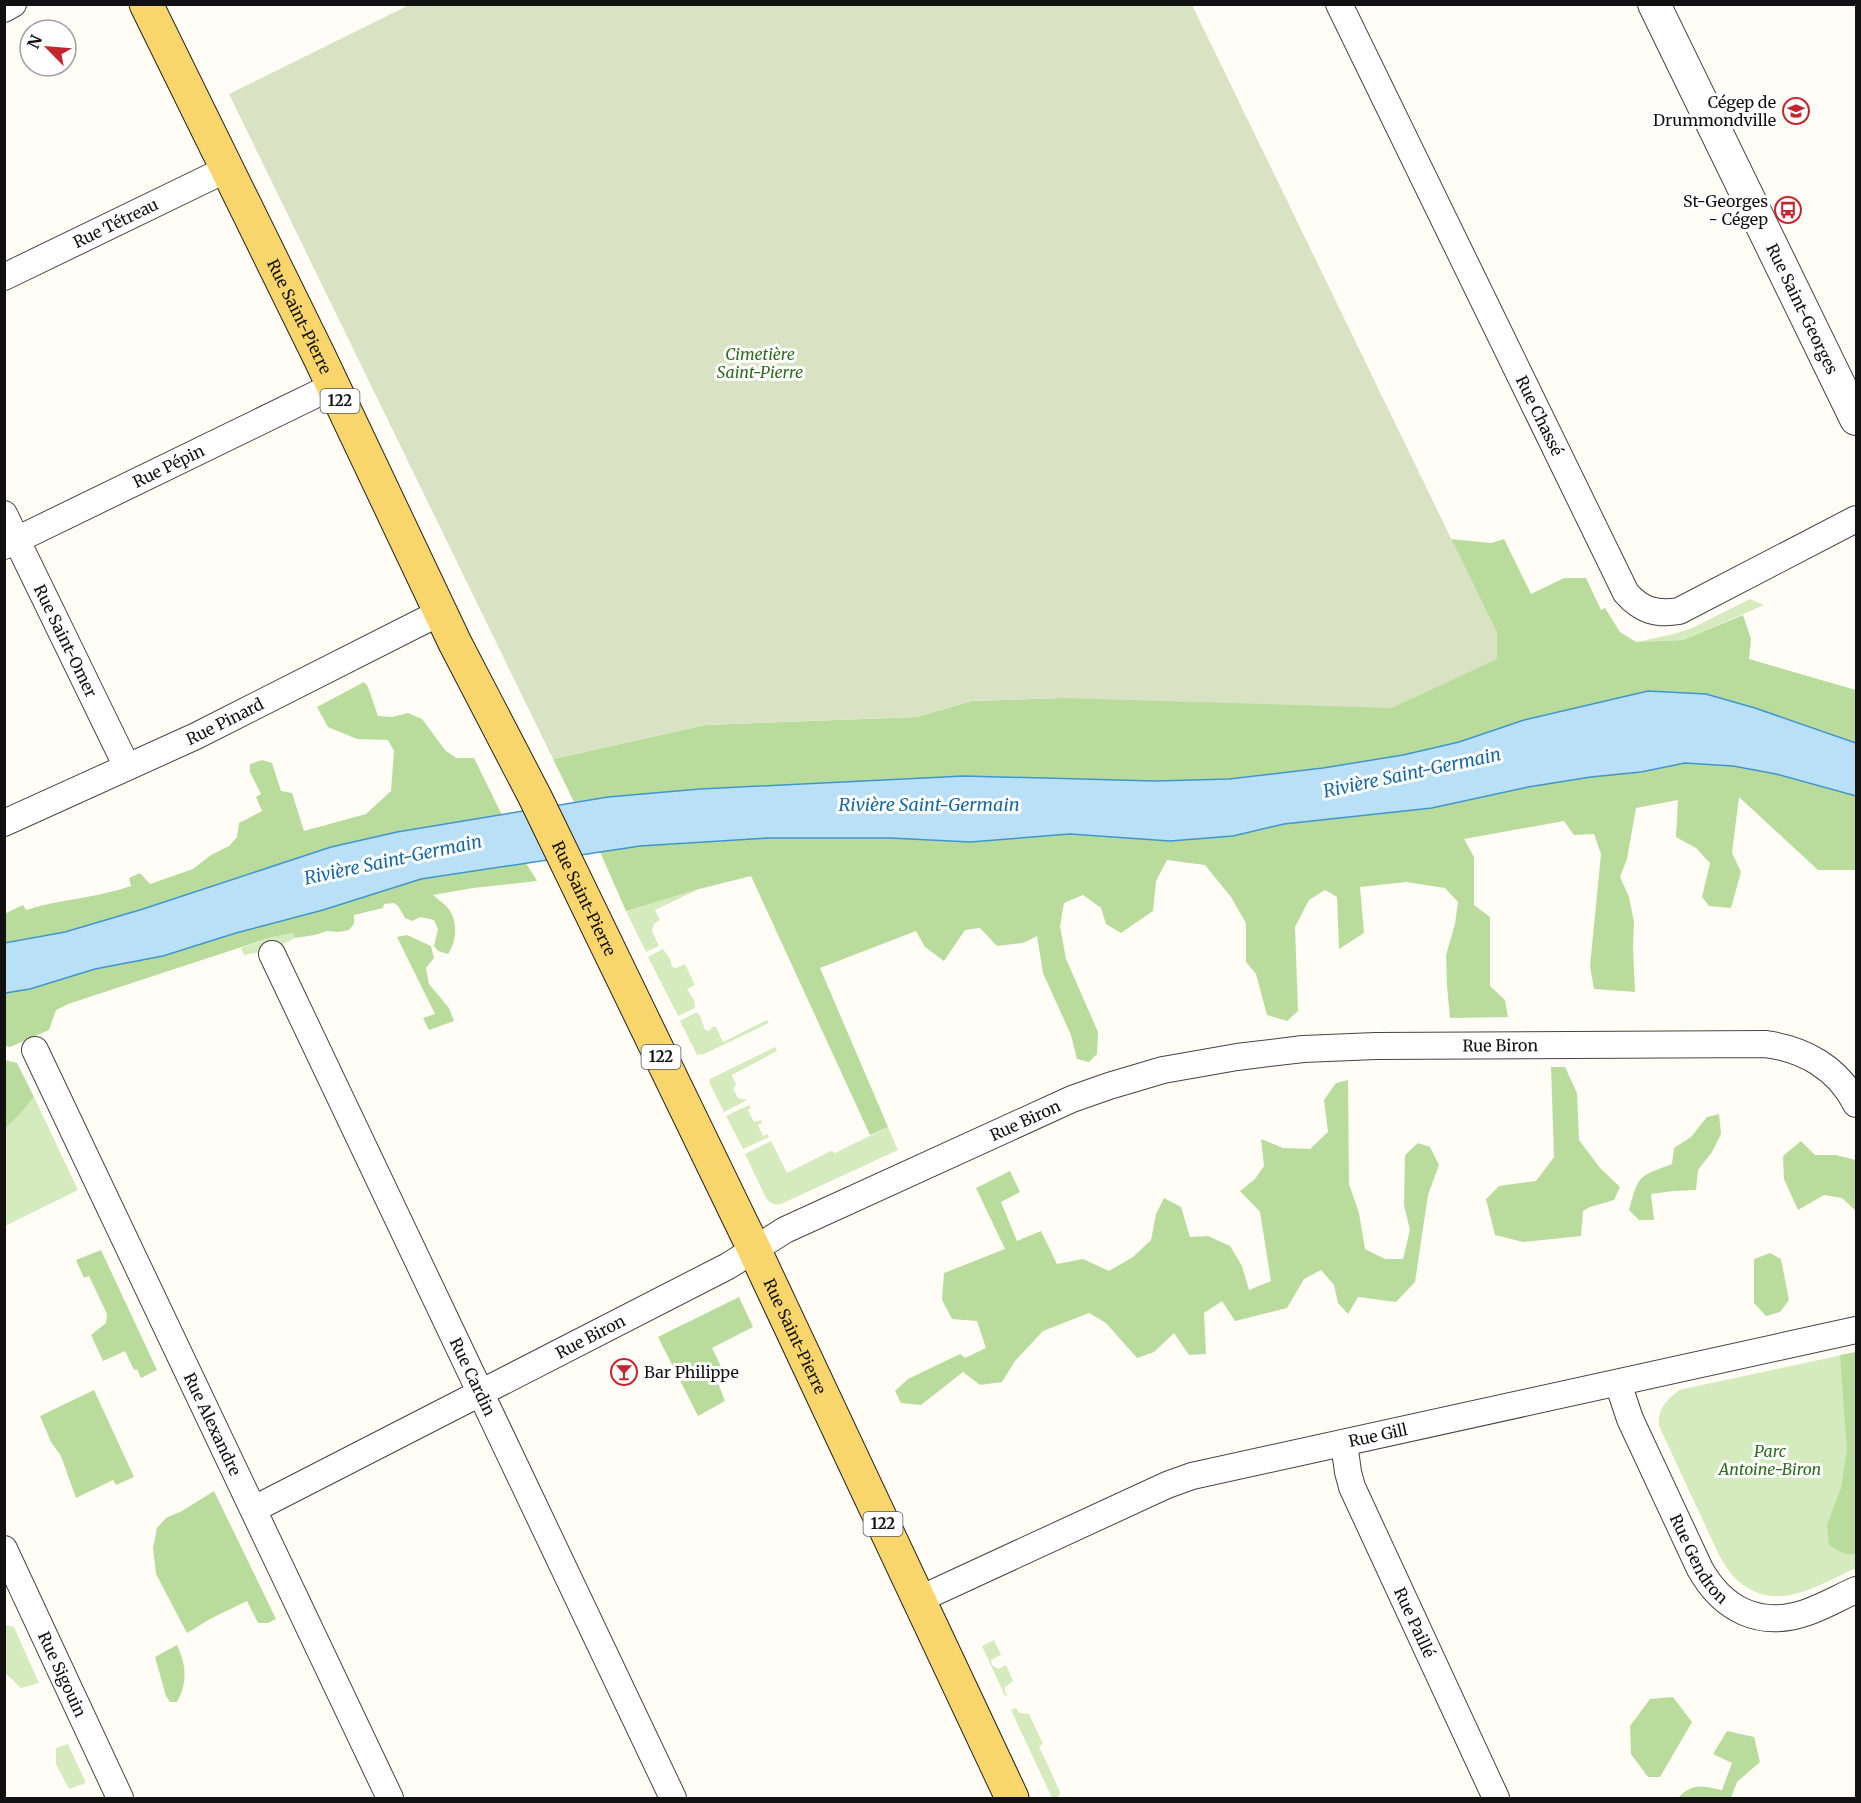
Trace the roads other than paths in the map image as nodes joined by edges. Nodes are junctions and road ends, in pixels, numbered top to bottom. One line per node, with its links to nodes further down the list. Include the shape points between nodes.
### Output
1 (13, 4): 5 (street)
2 (146, 4): 6 (main road, Rue Saint-Pierre / 122)
3 (1339, 4): 11 (street, Rue Chassé, via 1626,593 1634,602 1655,612 1679,611)
4 (1654, 4): 9 (street, Rue Saint-Georges)
5 (4, 9)
6 (227, 169): 7 (street, Rue Tétreau); 8 (main road, Rue Saint-Pierre / 122)
7 (4, 277)
8 (333, 386): 12 (street, Rue Pépin); 13 (main road, Rue Saint-Pierre / 122)
9 (1857, 419)
10 (4, 514): 12 (street, Rue Saint-Omer)
11 (1857, 519)
12 (11, 543): 14 (street, Rue Saint-Omer)
13 (441, 612): 14 (street, Rue Pinard); 19 (main road, Rue Saint-Pierre / 122)
14 (127, 767): 15 (street, Rue Pinard)
15 (4, 823)
16 (272, 954): 22 (street, Rue Cardin)
17 (35, 1050): 24 (street, Rue Alexandre)
18 (1857, 1104): 19 (street, Rue Biron, via 1844,1084 1817,1061 1784,1047 1765,1044 1337,1047 1237,1057 1163,1070 1072,1099 784,1230)
19 (754, 1249): 22 (street, Rue Biron); 27 (main road, Rue Saint-Pierre / 122)
20 (1857, 1330): 21 (street, Rue Gill)
21 (1618, 1383): 23 (street, Rue Gill); 26 (street, Rue Gendron, via 1630,1419 1700,1569 1728,1603 1746,1614 1765,1619 1785,1618)
22 (481, 1392): 24 (street, Rue Biron); 30 (street, Rue Cardin)
23 (1344, 1443): 27 (street, Rue Gill, via 1176,1482); 32 (street, Rue Paillé, via 1352,1487)
24 (254, 1509): 29 (street, Rue Alexandre)
25 (4, 1549): 28 (street, Rue Sigouin)
26 (1857, 1590)
27 (920, 1599): 31 (main road, Rue Saint-Pierre / 122)
28 (120, 1798)
29 (390, 1798)
30 (673, 1798)
31 (1012, 1798)
32 (1496, 1798)

